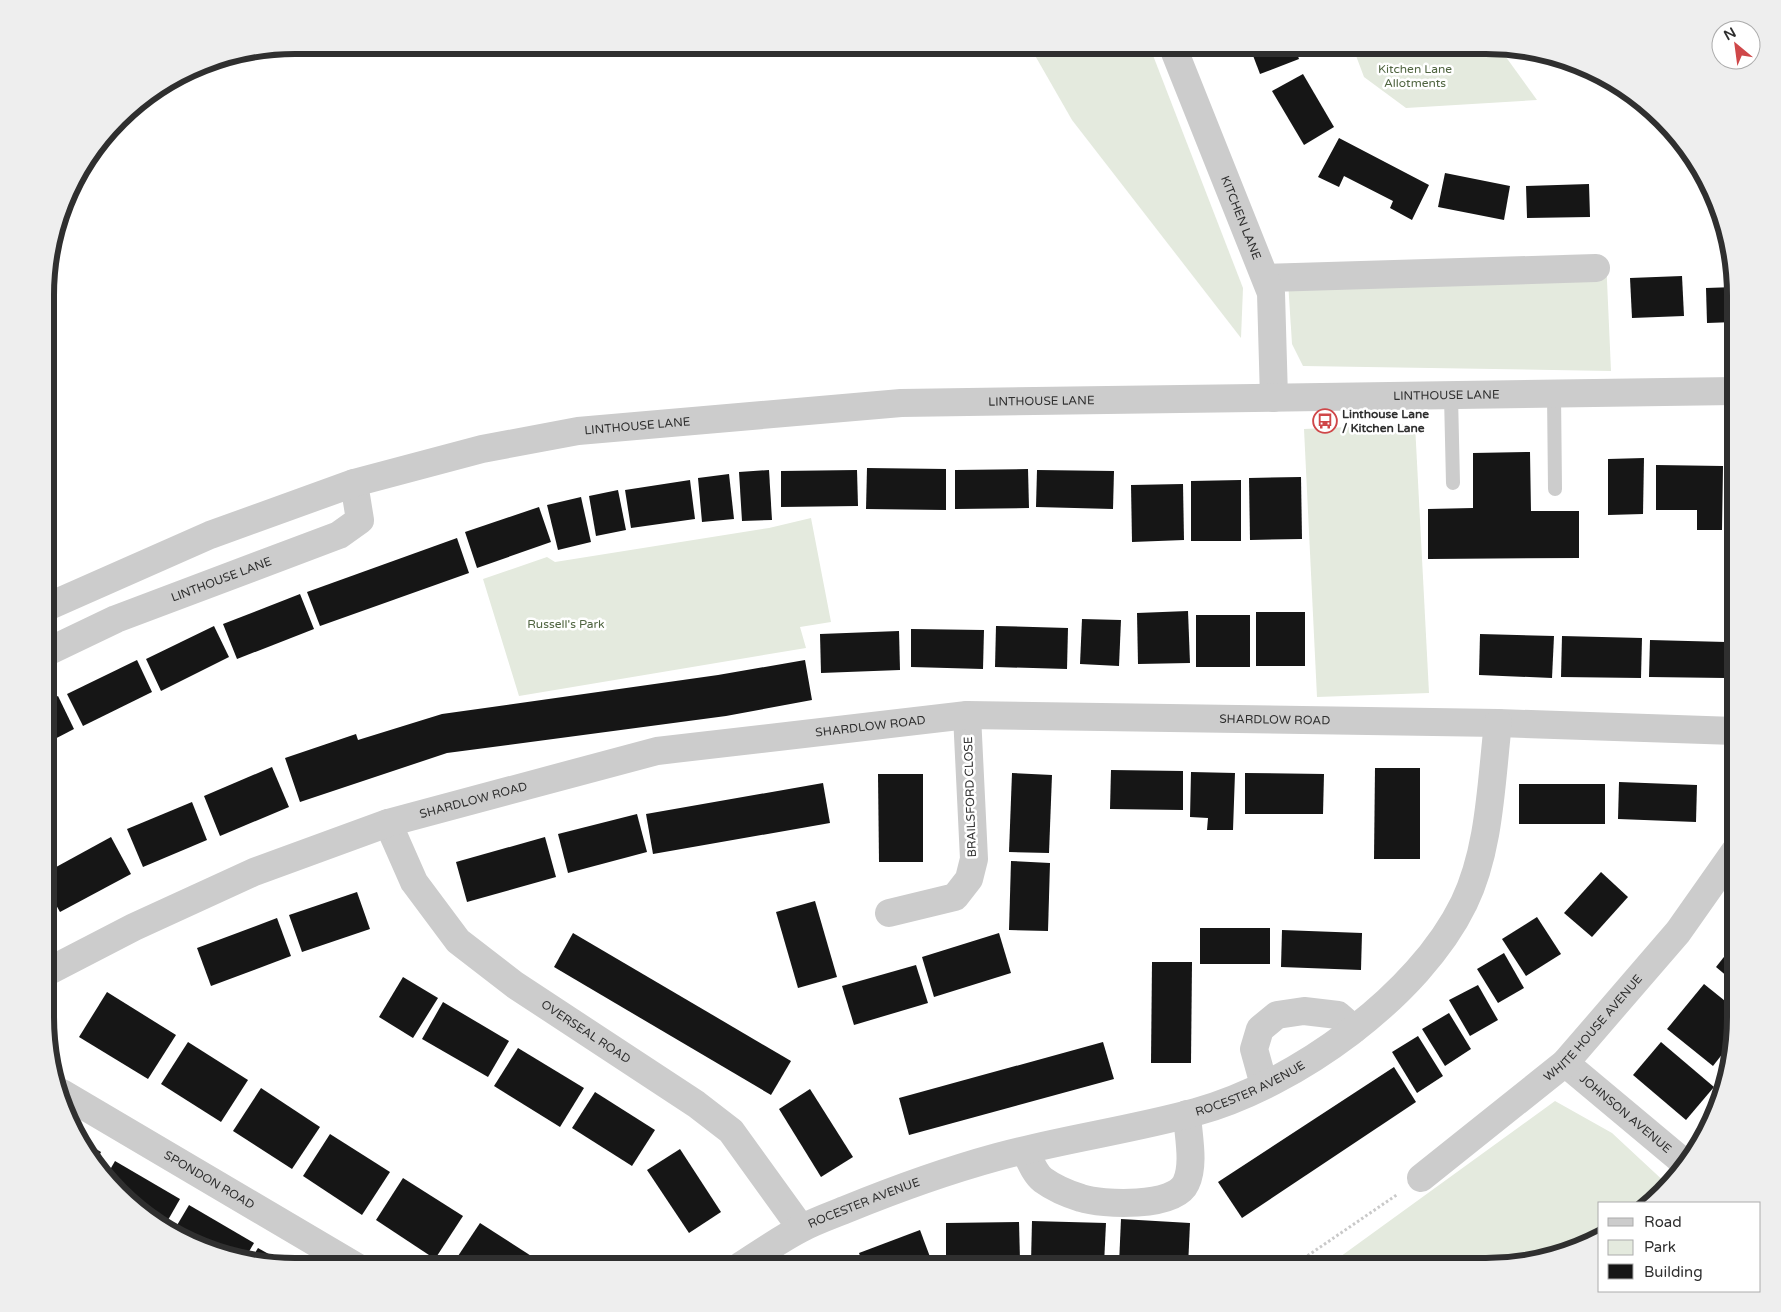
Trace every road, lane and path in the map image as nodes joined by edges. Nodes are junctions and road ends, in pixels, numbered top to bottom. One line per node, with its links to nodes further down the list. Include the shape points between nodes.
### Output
1 (1176, 54): 3 (street, KITCHEN LANE)
2 (1596, 268): 3 (street)
3 (1266, 278): 7 (street, KITCHEN LANE, via 1271,292)
4 (1727, 391): 5 (street, LINTHOUSE LANE)
5 (1554, 394): 6 (street, LINTHOUSE LANE); 10 (lane)
6 (1451, 396): 7 (street, LINTHOUSE LANE); 9 (lane)
7 (1274, 398): 8 (street, LINTHOUSE LANE, via 901,404 696,419 578,431 482,449)
8 (354, 483): 11 (street, LINTHOUSE LANE, via 210,535); 12 (street, LINTHOUSE LANE, via 360,520 339,536 116,620)
9 (1453, 484)
10 (1554, 489)
11 (54, 604)
12 (54, 649)
13 (967, 715): 14 (street, SHARDLOW ROAD); 16 (street, SHARDLOW ROAD, via 657,751); 18 (street, BRAILSFORD CLOSE, via 974,858 969,879 955,897)
14 (1498, 723): 15 (street, SHARDLOW ROAD); 20 (street, ROCESTER AVENUE, via 1483,846 1464,902 1441,942 1409,982)
15 (1727, 731)
16 (388, 823): 19 (street, SHARDLOW ROAD, via 254,872 134,927); 28 (street, OVERSEAL ROAD, via 414,882 458,941 515,985 696,1104 731,1131)
17 (1727, 864): 21 (street, WHITE HOUSE AVENUE, via 1678,932)
18 (889, 913)
19 (54, 968)
20 (1354, 1029): 22 (street, ROCESTER AVENUE, via 1297,1068); 22 (street, via 1338,1014 1304,1011 1277,1016 1260,1029 1254,1049)
21 (1565, 1063): 26 (street, JOHNSON AVENUE); 27 (street, WHITE HOUSE AVENUE)
22 (1264, 1085): 24 (street, ROCESTER AVENUE, via 1242,1096)
23 (67, 1096): 29 (street, SPONDON ROAD)
24 (1186, 1114): 25 (street, ROCESTER AVENUE); 25 (street, via 1190,1160 1186,1184 1173,1196 1146,1202 1082,1199 1040,1179)
25 (1025, 1150): 28 (street, ROCESTER AVENUE, via 891,1191)
26 (1680, 1160)
27 (1421, 1178): 31 (path)
28 (801, 1228): 30 (street, ROCESTER AVENUE)
29 (343, 1258)
30 (753, 1258)
31 (1304, 1258)

